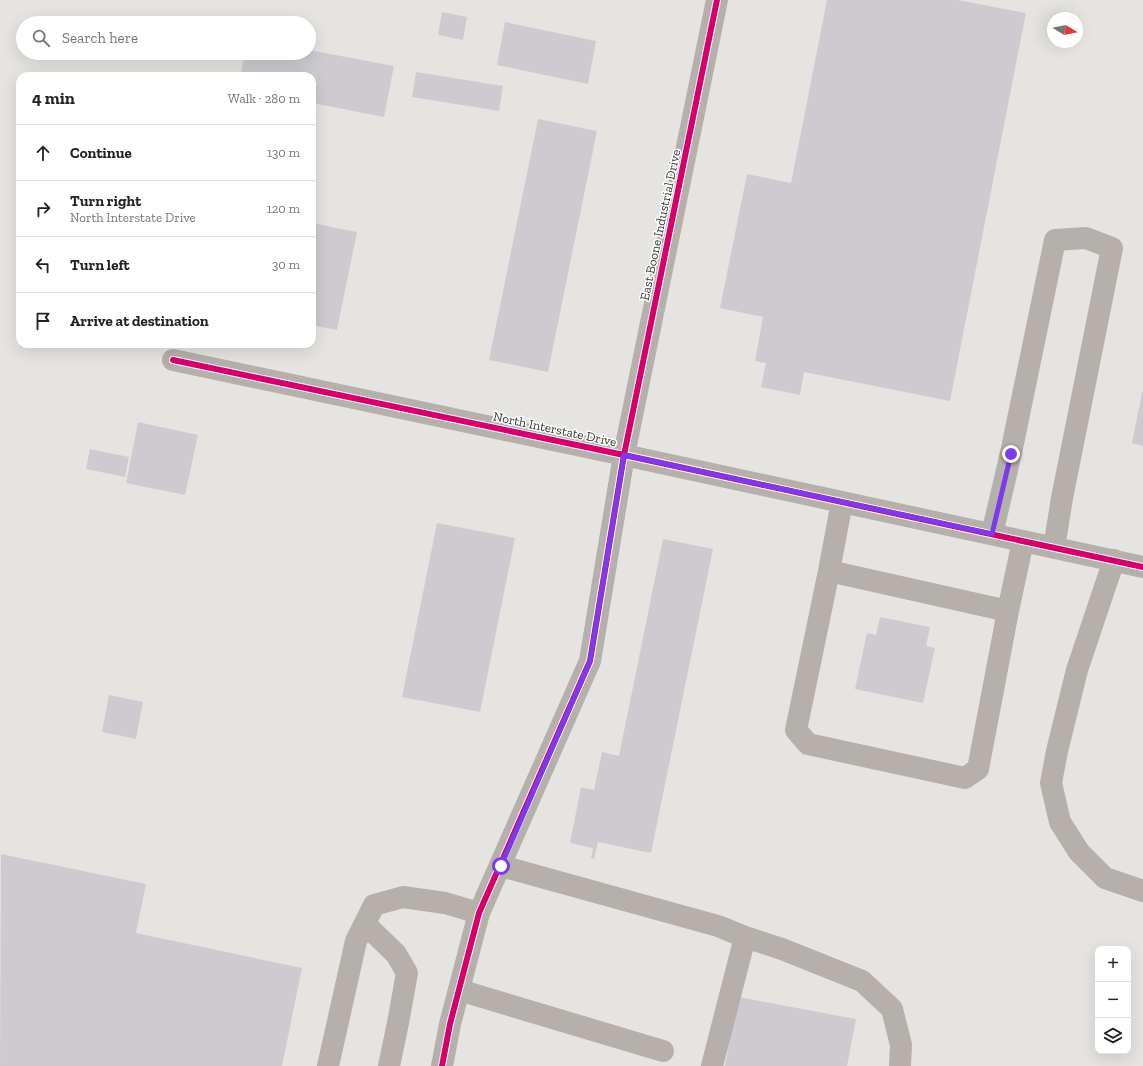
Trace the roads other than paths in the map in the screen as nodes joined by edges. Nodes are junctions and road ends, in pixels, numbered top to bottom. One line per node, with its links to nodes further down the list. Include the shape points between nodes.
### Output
1 (718, 0): 3 (street, East Boone Industrial Drive)
2 (173, 360): 3 (street, North Interstate Drive)
3 (624, 455): 4 (street, North Interstate Drive); 12 (street, East Boone Industrial Drive, via 590,661)
4 (842, 502): 5 (street, North Interstate Drive); 10 (street)
5 (992, 534): 6 (street, North Interstate Drive); 7 (street, via 1055,240 1086,238 1112,248)
6 (1023, 541): 7 (street, North Interstate Drive); 11 (street)
7 (1054, 548): 8 (street, North Interstate Drive)
8 (1114, 560): 9 (street, North Interstate Drive); 13 (street, via 1077,670 1051,783 1060,822 1079,852 1105,878)
9 (1143, 567)
10 (829, 571): 11 (street); 11 (street, via 796,730 808,744 965,778 978,769)
11 (1008, 611)
12 (501, 866): 14 (street, East Boone Industrial Drive); 16 (street, via 718,926)
13 (1143, 891)
14 (479, 914): 15 (street, via 445,903 403,898 374,905); 17 (street, East Boone Industrial Drive)
15 (365, 924): 19 (street, via 356,941); 20 (street, via 396,954 407,973)
16 (745, 937): 22 (street); 23 (street, via 862,981 892,1008 901,1045)
17 (459, 990): 18 (street); 21 (street, East Boone Industrial Drive)
18 (663, 1051)
19 (328, 1066)
20 (389, 1066)
21 (442, 1066)
22 (712, 1066)
23 (900, 1066)

